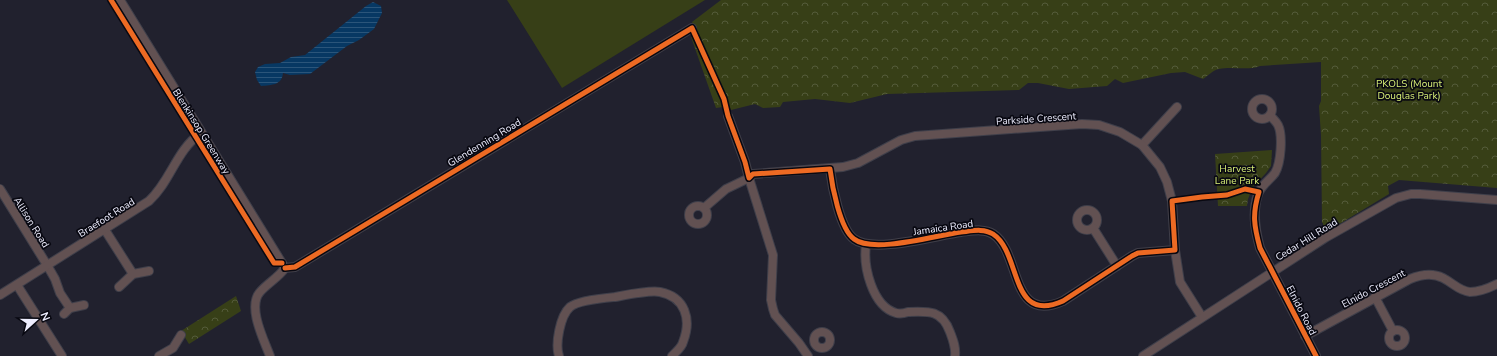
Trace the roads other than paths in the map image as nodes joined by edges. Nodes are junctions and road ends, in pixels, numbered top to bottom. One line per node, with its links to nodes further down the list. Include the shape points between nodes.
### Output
1 (120, 0): 6 (street)
2 (692, 28): 19 (street, Glendenning Road, via 295,267)
3 (1177, 107): 7 (street)
4 (1270, 115): 21 (street, Elnido Road, via 1278,124 1280,132 1279,166 1259,192 1254,207 1254,221 1260,248)
5 (728, 116): 9 (street)
6 (201, 133): 14 (street, Braefoot Road, via 183,150 155,196); 19 (street)
7 (1142, 145): 8 (street, Parkside Crescent, via 1120,132 1100,125 1082,124 915,136 894,143 858,163); 16 (street, Parkside Crescent, via 1160,167 1167,182 1172,201)
8 (830, 169): 9 (street, Parkside Crescent, via 753,174); 15 (street, via 833,190 848,231 853,238)
9 (749, 178): 12 (street, Parkside Crescent, via 726,188); 36 (street, via 773,255 773,309)
10 (0, 189): 17 (street, Allison Road)
11 (1497, 200): 21 (street, Cedar Hill Road, via 1420,194 1396,198 1325,238)
12 (704, 208)
13 (1093, 228): 18 (street)
14 (105, 230): 17 (street, Braefoot Road); 22 (street)
15 (866, 245): 18 (street, Jamaica Road, via 881,245 974,230 992,233 1008,253 1021,291 1028,299 1046,306 1063,301); 42 (street, via 867,272 881,303 897,313 926,311 939,315 948,326 955,345)
16 (1175, 250): 18 (street, Jamaica Road, via 1138,253); 31 (street, Parkside Crescent, via 1180,282)
17 (47, 265): 23 (street, Braefoot Road); 29 (street, Allison Road)
18 (1117, 266)
19 (285, 268): 39 (street, via 258,294 256,303 255,313)
20 (149, 271): 22 (street)
21 (1273, 272): 31 (street, Cedar Hill Road); 34 (street, Elnido Road)
22 (133, 274): 25 (street)
23 (17, 284): 26 (street, Braefoot Road); 37 (street)
24 (1497, 284): 27 (street, Elnido Crescent, via 1471,292 1457,288 1439,277 1423,275)
25 (119, 287)
26 (0, 295)
27 (1375, 297): 32 (street); 34 (street, Elnido Crescent)
28 (84, 305): 29 (street)
29 (70, 308): 30 (street)
30 (64, 314)
31 (1202, 317): 43 (street, Cedar Hill Road)
32 (1393, 331)
33 (181, 335): 38 (street, via 173,348)
34 (1305, 336): 44 (street, Elnido Road)
35 (815, 343): 36 (street)
36 (806, 353)
37 (62, 356)
38 (159, 356)
39 (270, 356)
40 (559, 356): 41 (street, via 557,339 562,321 570,307 591,299 659,292 676,298 683,308 687,323 683,343)
41 (672, 356)
42 (955, 356)
43 (1143, 356)
44 (1316, 356)

